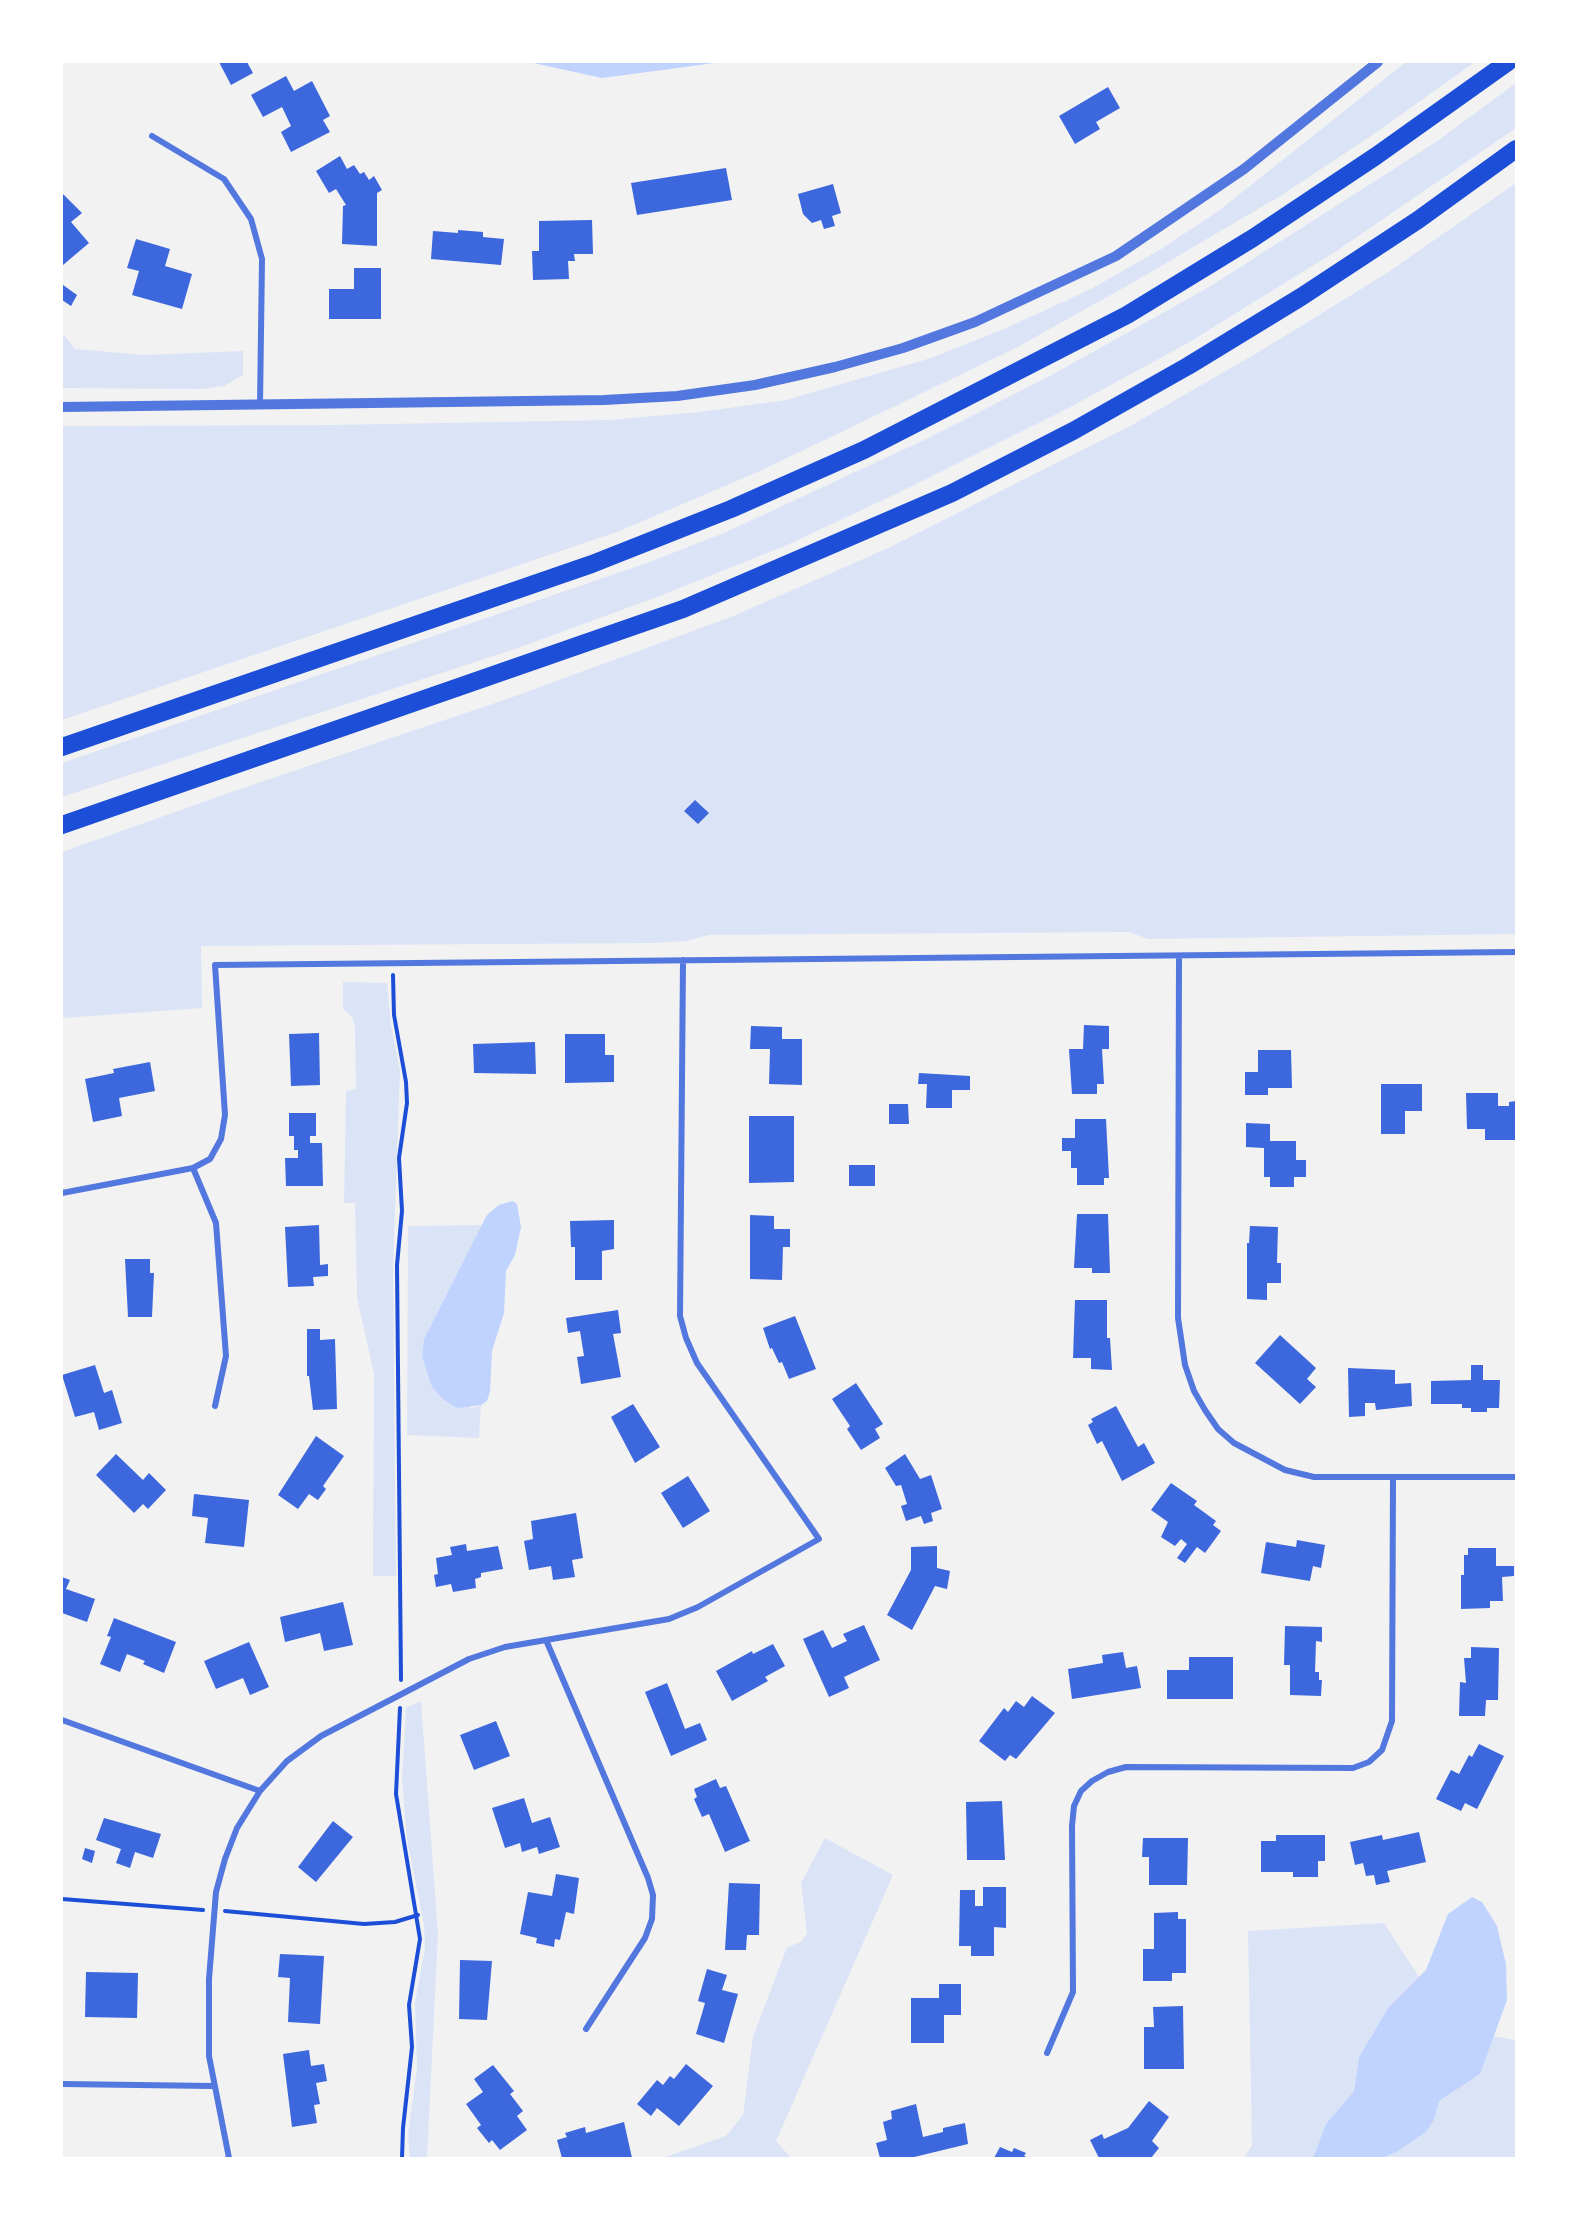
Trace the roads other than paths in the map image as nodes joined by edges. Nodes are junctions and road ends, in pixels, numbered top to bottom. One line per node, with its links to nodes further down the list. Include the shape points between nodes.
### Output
1 (1378, 62): 5 (street, via 1244,169 1116,256 1000,312 903,348 755,385 677,396 562,402)
2 (1508, 62): 7 (highway, via 1253,238 1127,315 864,450 731,509 592,564)
3 (152, 136): 5 (street, via 224,179 251,219 262,259)
4 (1516, 149): 8 (highway, via 1418,220 1219,347 1073,431 952,493 683,609)
5 (260, 406): 6 (street)
6 (62, 407)
7 (62, 747)
8 (62, 825)
9 (1516, 952): 10 (street)
10 (1179, 956): 11 (street); 16 (street, via 1178,1318 1180,1344 1194,1391 1218,1429 1234,1443 1285,1470 1314,1476)
11 (683, 960): 12 (street, via 215,965 225,1115 221,1139 210,1159); 17 (street, via 680,1316 697,1363 819,1539 698,1607 669,1619)
12 (193, 1168): 13 (street); 14 (street, via 216,1223 226,1356)
13 (62, 1193)
14 (215, 1406)
15 (1516, 1477): 16 (street)
16 (1393, 1478): 21 (street, via 1392,1721 1382,1750 1369,1762 1353,1768 1126,1767 1092,1780 1074,1806 1072,1826 1073,1992)
17 (546, 1640): 19 (street, via 505,1647 469,1659 321,1736 287,1761); 20 (street, via 653,1895 652,1918 645,1938)
18 (62, 1720): 19 (street)
19 (260, 1791): 23 (street, via 237,1828 216,1892 207,2017)
20 (586, 2029)
21 (1047, 2053)
22 (62, 2084): 23 (street)
23 (213, 2086): 24 (street)
24 (229, 2158)

